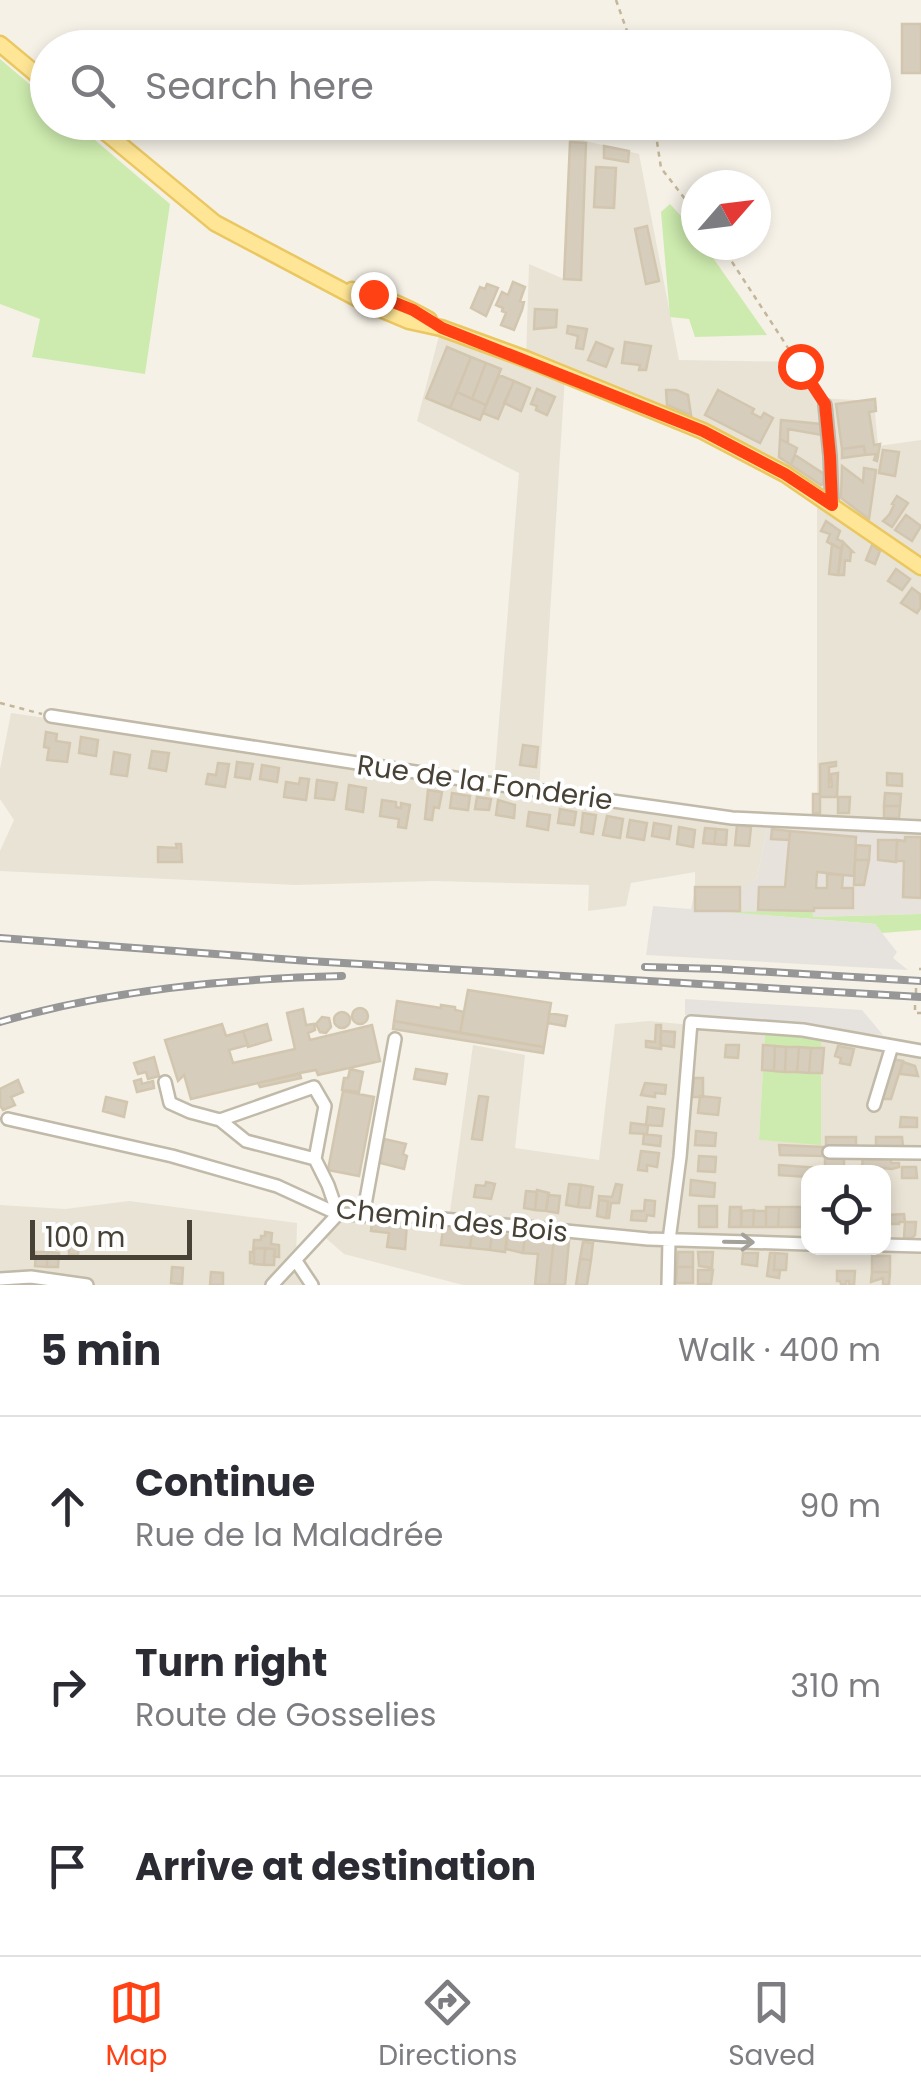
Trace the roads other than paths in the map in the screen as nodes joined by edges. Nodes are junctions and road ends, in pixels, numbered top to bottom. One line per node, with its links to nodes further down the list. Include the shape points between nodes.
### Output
1 (0, 44): 2 (main road)
2 (30, 69)
3 (115, 140): 5 (main road, via 214,222 366,303 703,431)
4 (825, 404): 5 (street)
5 (832, 505): 6 (main road)
6 (921, 566)
7 (51, 716): 8 (street, Rue de la Fonderie, via 732,818)
8 (921, 827)
9 (395, 1038): 20 (street)
10 (892, 1046): 11 (street); 13 (street); 21 (street, via 802,1030 691,1022)
11 (921, 1051)
12 (165, 1082): 15 (street, via 170,1103)
13 (874, 1105)
14 (8, 1119): 19 (street, Chemin des Bois, via 277,1186)
15 (220, 1120): 18 (street, via 246,1141); 18 (street, via 314,1088 325,1106)
16 (829, 1152): 17 (street)
17 (921, 1152)
18 (314, 1159): 19 (street)
19 (338, 1214): 20 (street, Chemin des Bois); 25 (street)
20 (363, 1216): 21 (street, Chemin des Bois)
21 (669, 1240): 22 (street, Chemin des Bois, one-way to 22); 30 (street)
22 (801, 1244)
23 (891, 1246): 24 (street)
24 (921, 1246)
25 (296, 1260): 28 (street); 29 (street)
26 (0, 1279): 27 (street, via 31,1276)
27 (87, 1285)
28 (272, 1285)
29 (312, 1285)
30 (668, 1285)

